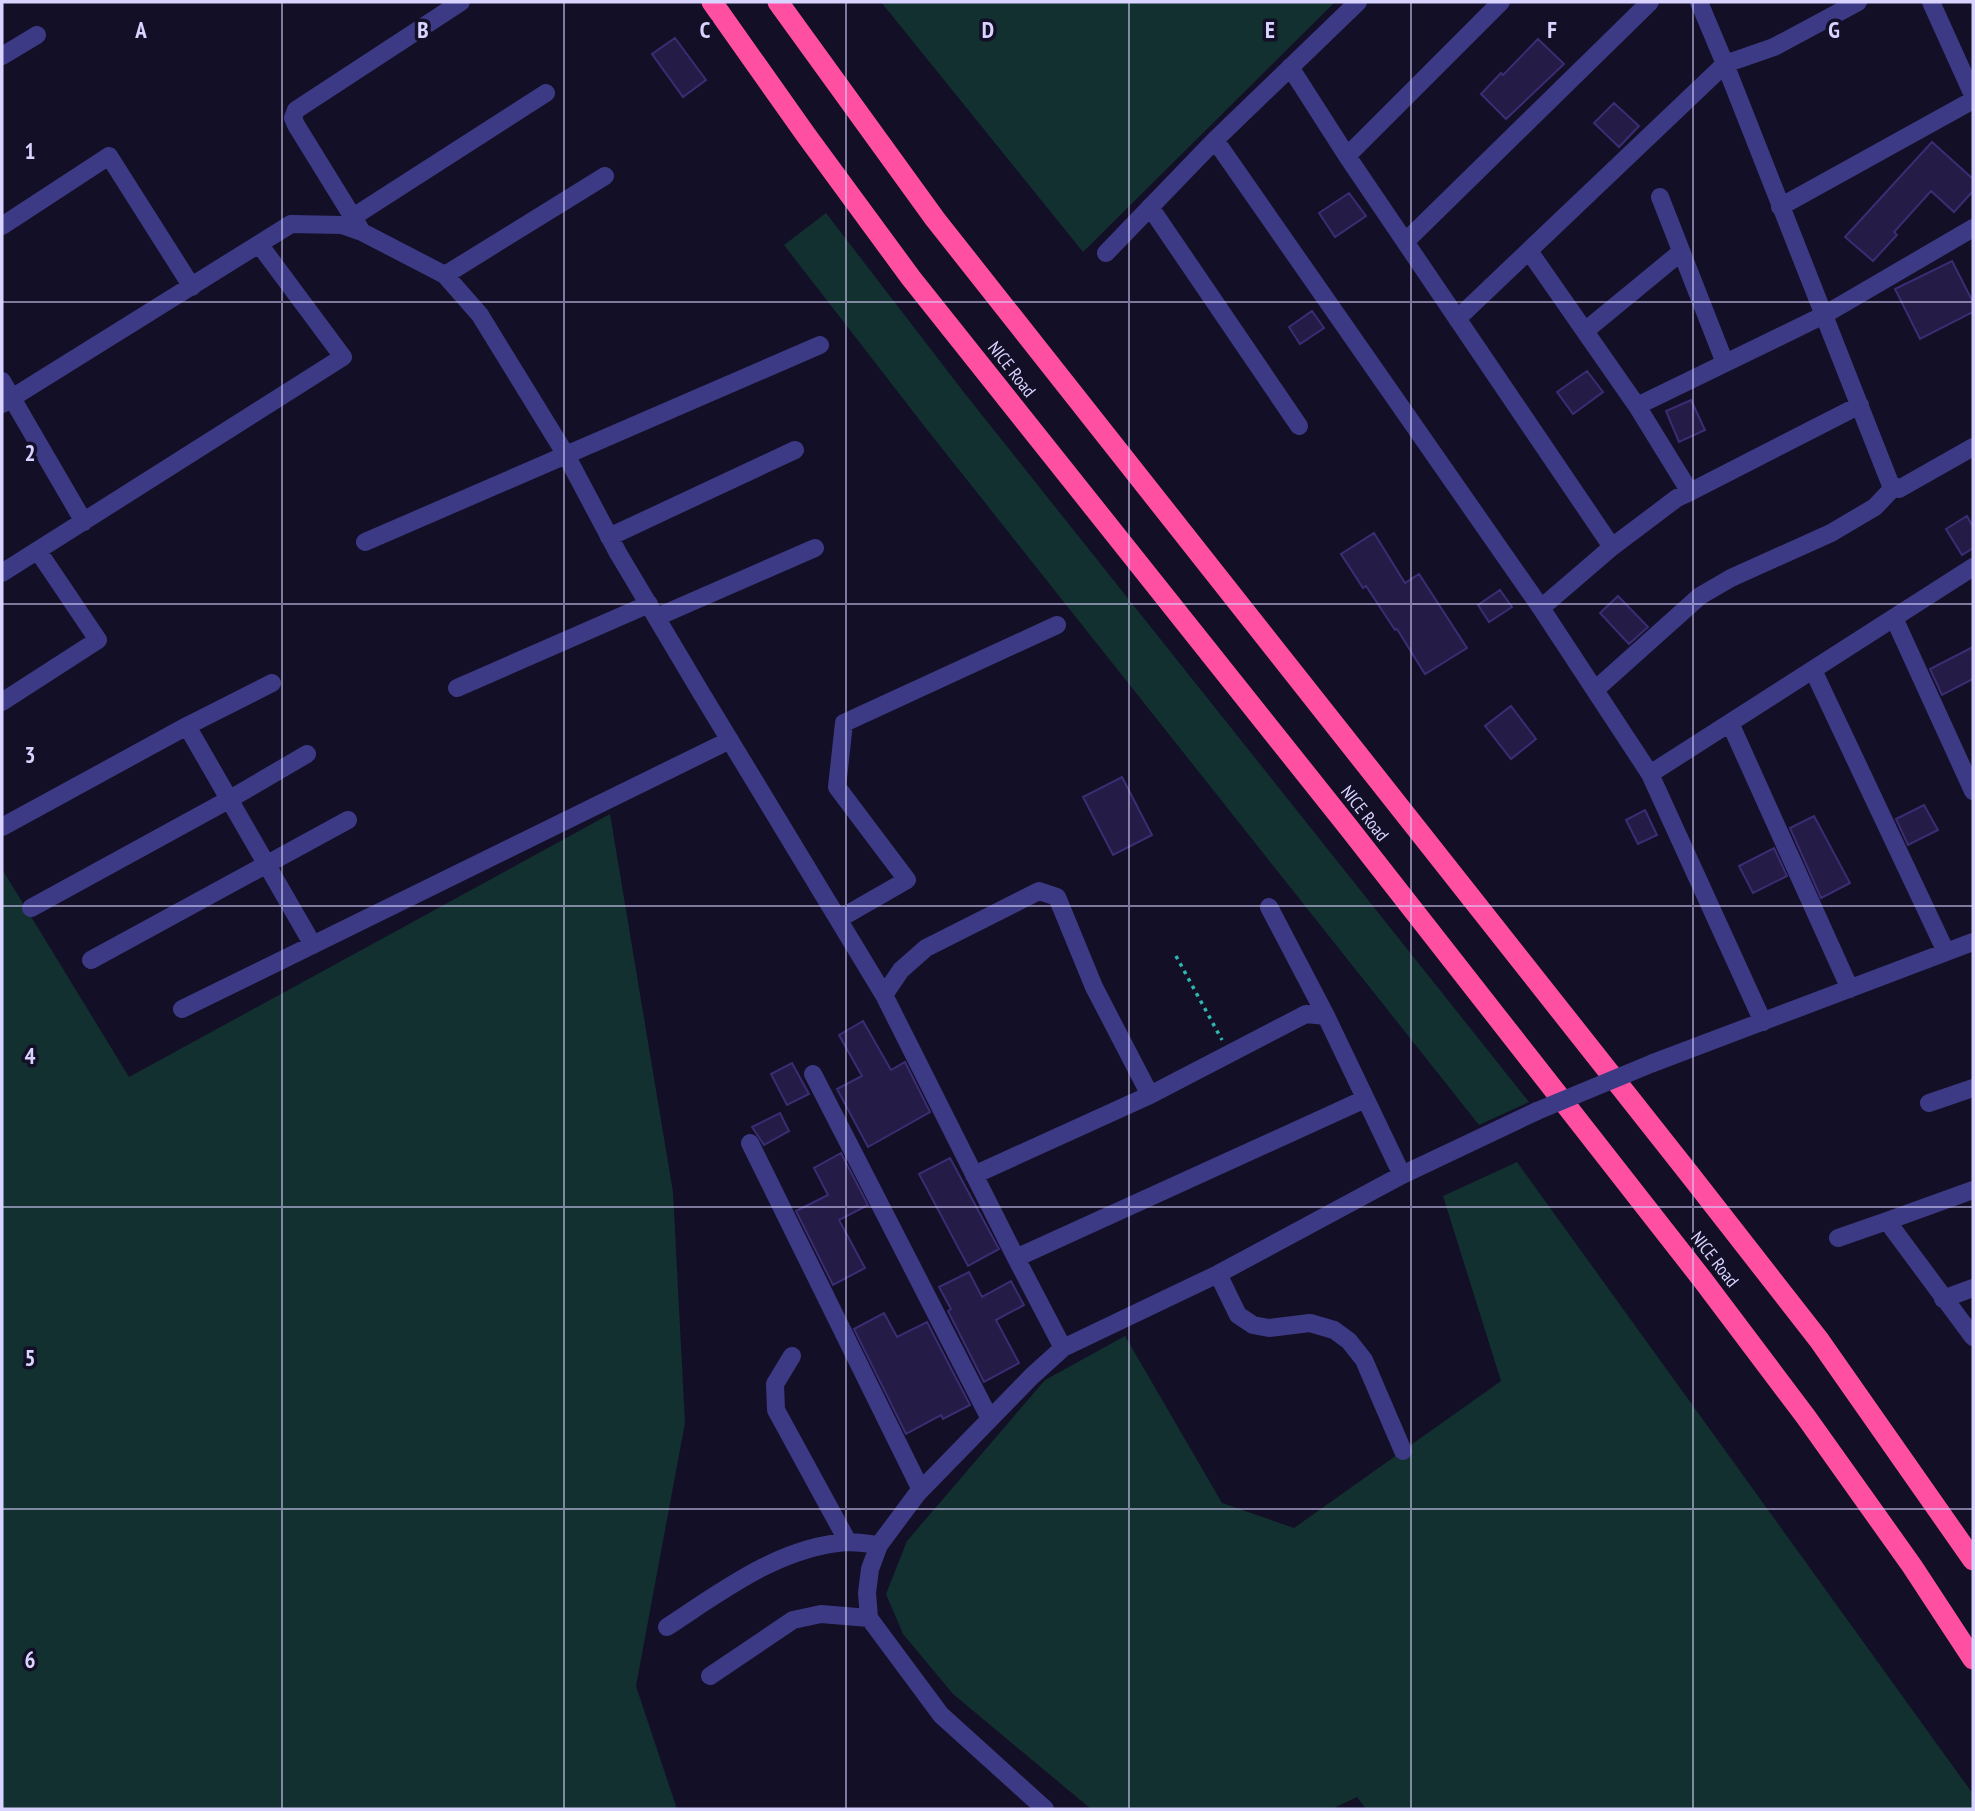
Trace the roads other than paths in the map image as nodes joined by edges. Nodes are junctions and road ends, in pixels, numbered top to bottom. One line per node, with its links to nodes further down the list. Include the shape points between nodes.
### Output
1 (461, 2): 22 (street, via 296,110 296,125)
2 (712, 2): 112 (highway, NICE Road, via 911,278 1710,1290 1806,1417)
3 (778, 2): 109 (highway, NICE Road, via 935,219 1819,1340)
4 (1358, 2): 13 (street)
5 (1501, 2): 17 (street)
6 (1650, 2): 25 (street)
7 (1699, 2): 12 (street)
8 (1858, 2): 12 (street, via 1774,47)
9 (1931, 2): 15 (street)
10 (37, 35): 11 (street)
11 (2, 56)
12 (1725, 64): 21 (street); 27 (street)
13 (1290, 67): 16 (street); 17 (street)
14 (545, 93): 22 (street)
15 (1973, 97): 21 (street)
16 (1214, 140): 20 (street); 55 (street)
17 (1347, 156): 25 (street)
18 (605, 176): 30 (street)
19 (1660, 197): 28 (street)
20 (1150, 207): 29 (street); 41 (street)
21 (1780, 207): 32 (street)
22 (357, 225): 26 (street, via 291,224); 30 (street)
23 (2, 226): 31 (street, via 109,156)
24 (1973, 228): 32 (street)
25 (1405, 242): 33 (street)
26 (260, 244): 31 (street); 47 (street, via 343,358)
27 (1529, 251): 33 (street); 34 (street)
28 (1681, 252): 34 (street); 36 (street)
29 (1105, 253)
30 (445, 275): 44 (street, via 480,315)
31 (192, 287): 38 (street)
32 (1824, 315): 36 (street); 40 (street)
33 (1457, 318): 50 (street)
34 (1585, 331): 39 (street)
35 (820, 345): 44 (street)
36 (1725, 363): 39 (street)
37 (2, 381): 38 (street)
38 (7, 401): 47 (street)
39 (1637, 405): 46 (street)
40 (1860, 405): 45 (street); 46 (street)
41 (1299, 426)
42 (1973, 447): 45 (street, via 1899,489)
43 (796, 450): 48 (street)
44 (566, 455): 48 (street); 49 (street)
45 (1894, 487): 62 (street, via 1875,507 1831,533 1700,596)
46 (1690, 492): 50 (street)
47 (84, 522): 52 (street)
48 (609, 537): 56 (street)
49 (365, 542)
50 (1612, 547): 55 (street)
51 (815, 548): 56 (street)
52 (38, 551): 54 (street); 63 (street, via 98,640)
53 (1973, 567): 57 (street)
54 (2, 573)
55 (1541, 608): 62 (street)
56 (653, 610): 61 (street); 66 (street)
57 (1894, 618): 59 (street); 69 (street)
58 (1057, 625): 76 (street, via 844,723 837,787 907,880)
59 (1813, 670): 64 (street); 79 (street)
60 (272, 683): 65 (street)
61 (457, 688)
62 (1595, 690): 68 (street)
63 (2, 702)
64 (1730, 723): 68 (street); 81 (street)
65 (187, 726): 70 (street); 72 (street)
66 (730, 740): 76 (street); 78 (street)
67 (307, 754): 70 (street)
68 (1650, 774): 85 (street)
69 (1973, 791)
70 (230, 799): 73 (street); 75 (street)
71 (348, 820): 73 (street)
72 (2, 827)
73 (266, 863): 78 (street); 80 (street)
74 (1269, 907): 84 (street)
75 (31, 908)
76 (839, 919): 82 (street)
77 (1973, 942): 79 (street)
78 (313, 945): 83 (street)
79 (1947, 953): 81 (street)
80 (91, 960)
81 (1850, 989): 85 (street)
82 (884, 995): 88 (street, via 901,970 926,948 1039,891 1057,897 1094,987); 92 (street)
83 (182, 1009)
84 (1326, 1016): 88 (street, via 1306,1014); 89 (street)
85 (1763, 1022): 93 (street, bridge, via 1537,1111)
86 (813, 1074): 104 (street)
87 (1973, 1088): 90 (street)
88 (1150, 1095): 92 (street)
89 (1365, 1099): 93 (street); 97 (street)
90 (1930, 1103)
91 (750, 1143): 106 (street)
92 (974, 1175): 97 (street)
93 (1402, 1175): 98 (street)
94 (1973, 1190): 95 (street)
95 (1887, 1221): 96 (street); 100 (street)
96 (1838, 1238)
97 (1016, 1258): 102 (street)
98 (1218, 1274): 102 (street); 105 (street, via 1238,1315 1253,1325 1310,1324 1334,1330 1349,1341 1364,1360)
99 (1973, 1288): 100 (street)
100 (1943, 1299): 101 (street)
101 (1973, 1337)
102 (1063, 1348): 104 (street)
103 (792, 1356): 107 (street, via 775,1384 776,1410)
104 (990, 1419): 106 (street)
105 (1402, 1451)
106 (921, 1490): 108 (street)
107 (848, 1542): 108 (street); 111 (street, via 808,1549 755,1570)
108 (879, 1545): 110 (street, via 870,1569)
109 (1973, 1560)
110 (869, 1618): 113 (street, via 821,1614 793,1620); 114 (street, via 941,1715)
111 (667, 1626)
112 (1973, 1659)
113 (710, 1676)
114 (1045, 1809)

